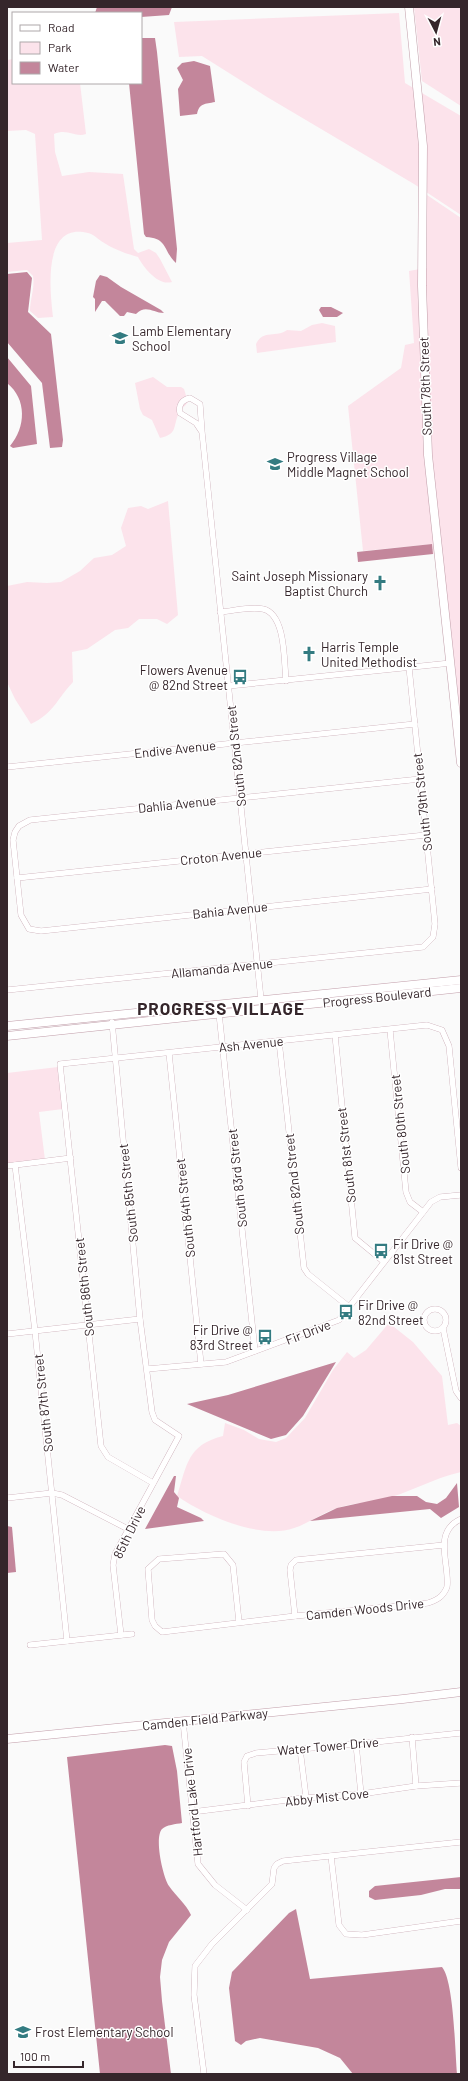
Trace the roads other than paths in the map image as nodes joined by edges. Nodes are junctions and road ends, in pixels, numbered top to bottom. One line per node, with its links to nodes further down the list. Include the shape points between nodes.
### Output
1 (410, 7): 4 (street, South 78th Street, via 423,146 422,286 426,420)
2 (202, 432): 2 (street, South 82nd Street, via 196,423 180,414 180,404 187,399 190,398 200,404); 3 (street, South 82nd Street, via 217,561)
3 (220, 612): 6 (street, via 259,609 275,615 280,625); 7 (street, South 82nd Street)
4 (450, 663): 5 (street); 10 (street, South 78th Street)
5 (408, 667): 6 (street); 8 (street, South 79th Street)
6 (286, 681): 7 (street)
7 (228, 686): 9 (street, South 82nd Street)
8 (415, 724): 9 (street, Endive Avenue); 12 (street, South 79th Street)
9 (235, 742): 11 (street, Endive Avenue); 13 (street, South 82nd Street)
10 (461, 763)
11 (7, 767)
12 (420, 779): 13 (street, Dahlia Avenue); 14 (street, South 79th Street)
13 (240, 798): 15 (street, South 82nd Street); 16 (street, Dahlia Avenue, via 30,820 19,826 15,832 13,848)
14 (426, 835): 15 (street, Croton Avenue); 17 (street, South 79th Street)
15 (246, 854): 16 (street, Croton Avenue); 18 (street, South 82nd Street)
16 (17, 878): 18 (street, Bahia Avenue, via 21,915 29,929 41,931)
17 (432, 889): 18 (street, Bahia Avenue); 19 (street, South 79th Street, via 435,924)
18 (251, 907): 20 (street, South 82nd Street)
19 (433, 937): 20 (street, Allamanda Avenue, via 423,947)
20 (257, 964): 24 (street, Allamanda Avenue); 26 (street, South 82nd Street)
21 (461, 980): 22 (street, Progress Boulevard)
22 (373, 988): 25 (street); 26 (street, Progress Boulevard)
23 (461, 988): 25 (street, Progress Boulevard)
24 (7, 990)
25 (374, 997): 28 (street, Progress Boulevard)
26 (261, 1000): 27 (street, Progress Boulevard); 28 (street, South 82nd Street)
27 (218, 1004): 29 (street, South 83rd Street); 30 (street, Progress Boulevard)
28 (262, 1009): 29 (street, Progress Boulevard)
29 (219, 1013): 31 (street, Progress Boulevard); 37 (street, South 83rd Street)
30 (111, 1015): 31 (street, South 85th Street); 32 (street, Progress Boulevard)
31 (112, 1024): 35 (street, Progress Boulevard); 39 (street, South 85th Street)
32 (7, 1026)
33 (390, 1030): 34 (street, Ash Avenue); 44 (street, Ash Avenue, via 427,1026 442,1030 449,1046); 46 (street, South 80th Street, via 406,1192 410,1202)
34 (334, 1035): 36 (street, Ash Avenue); 47 (street, South 81st Street, via 355,1238)
35 (7, 1036)
36 (279, 1041): 37 (street, Ash Avenue); 48 (street, South 82nd Street, via 304,1268)
37 (223, 1047): 38 (street, Ash Avenue); 54 (street, South 83rd Street)
38 (169, 1053): 39 (street, Ash Avenue); 55 (street, South 84th Street)
39 (115, 1058): 40 (street, Ash Avenue); 49 (street, South 85th Street)
40 (60, 1064): 41 (street, South 86th Street)
41 (71, 1158): 42 (street); 50 (street, South 86th Street)
42 (15, 1165): 43 (street); 52 (street, South 87th Street)
43 (7, 1166)
44 (461, 1168)
45 (461, 1195): 46 (street, Fir Drive, via 431,1202)
46 (423, 1212): 47 (street, Fir Drive)
47 (384, 1262): 48 (street, Fir Drive)
48 (348, 1306): 54 (street, Fir Drive, via 339,1320 331,1324)
49 (140, 1319): 50 (street); 56 (street, South 85th Street)
50 (88, 1325): 52 (street); 59 (street, South 86th Street, via 101,1446 108,1457)
51 (443, 1328): 57 (street, via 456,1391)
52 (35, 1331): 53 (street); 60 (street, South 87th Street)
53 (7, 1334)
54 (254, 1351): 55 (street, Fir Drive, via 226,1362)
55 (201, 1364): 56 (street, Fir Drive)
56 (147, 1370): 58 (street, South 85th Street, via 155,1420 179,1436)
57 (461, 1398)
58 (166, 1457): 59 (street, 85th Drive)
59 (153, 1482): 63 (street, 85th Drive)
60 (52, 1493): 61 (street); 63 (street, via 62,1495); 69 (street, South 87th Street)
61 (7, 1498)
62 (461, 1519): 64 (street, Camden Woods Drive, via 449,1528)
63 (128, 1529): 68 (street, 85th Drive, via 115,1554 113,1566)
64 (444, 1545): 65 (street, Camden Woods Drive, via 447,1587 436,1601); 65 (street, Camden Woods Drive, via 296,1560 290,1570)
65 (295, 1616): 66 (street)
66 (239, 1622): 66 (street, via 162,1632 152,1620 148,1569 159,1559 224,1554 233,1565)
67 (132, 1634): 68 (street)
68 (121, 1635): 69 (street)
69 (67, 1641): 70 (street)
70 (30, 1645)
71 (461, 1692): 73 (street, Camden Field Parkway)
72 (461, 1696): 73 (street, Camden Field Parkway)
73 (403, 1699): 74 (street, Camden Field Parkway)
74 (184, 1721): 77 (street, Camden Field Parkway); 85 (street, Hartford Lake Drive)
75 (461, 1733): 76 (street, Water Tower Drive)
76 (412, 1737): 78 (street, Water Tower Drive); 81 (street)
77 (7, 1739)
78 (356, 1744): 79 (street, Water Tower Drive); 82 (street)
79 (300, 1749): 83 (street); 84 (street, Water Tower Drive, via 247,1756 244,1762)
80 (461, 1783): 81 (street, Abby Mist Cove)
81 (416, 1786): 82 (street, Abby Mist Cove)
82 (362, 1794): 83 (street, Abby Mist Cove)
83 (306, 1797): 84 (street, Abby Mist Cove)
84 (248, 1806): 85 (street, Abby Mist Cove)
85 (192, 1812): 88 (street, Hartford Lake Drive, via 198,1864 215,1885)
86 (461, 1842): 87 (street)
87 (332, 1856): 88 (street, via 283,1861 277,1864 272,1884); 89 (street, via 339,1925 346,1934 362,1935)
88 (247, 1910): 90 (street, via 212,1944 195,1966 194,1995)
89 (461, 1921)
90 (204, 2074)

